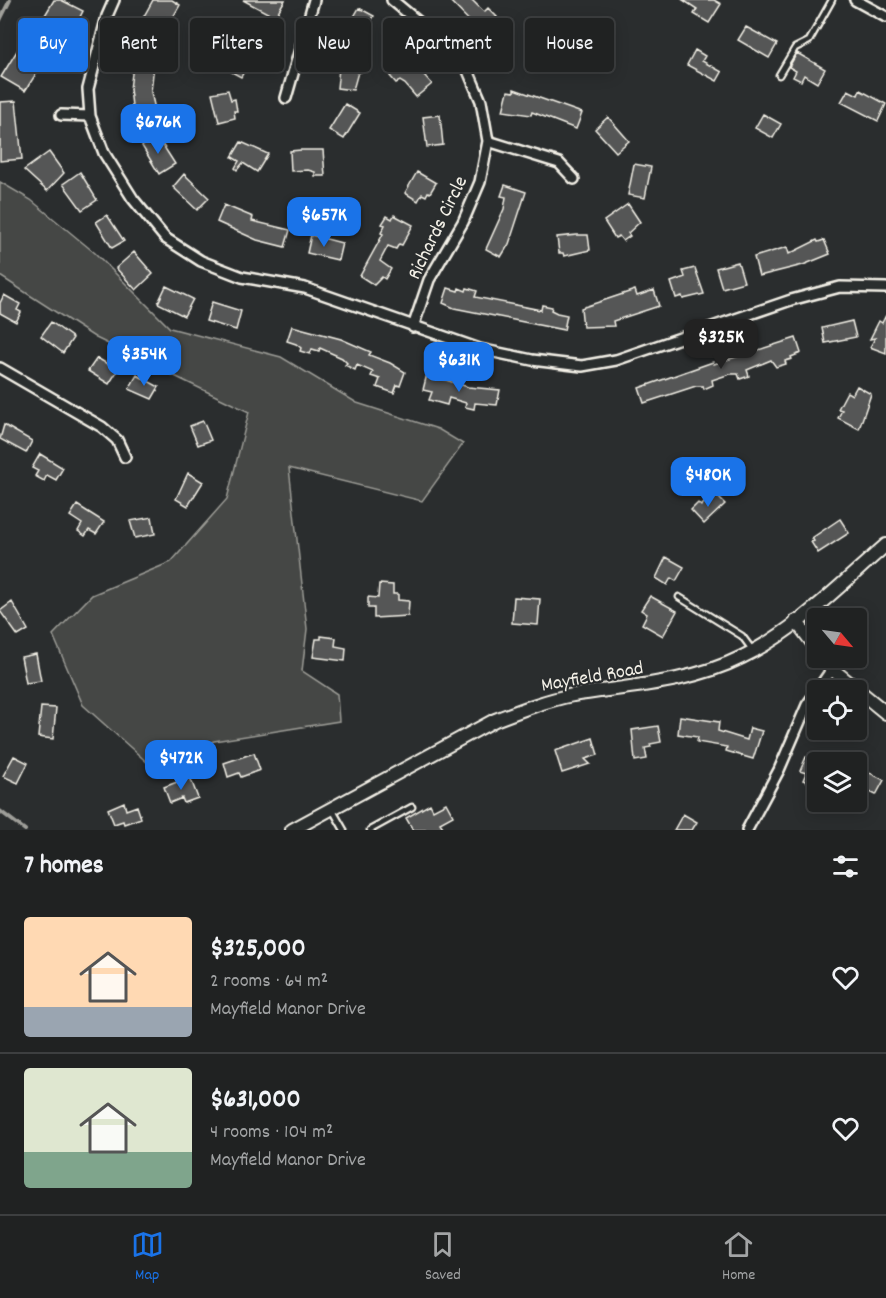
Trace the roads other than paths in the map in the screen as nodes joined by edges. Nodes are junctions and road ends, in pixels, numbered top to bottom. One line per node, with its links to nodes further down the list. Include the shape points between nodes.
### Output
1 (114, 0): 10 (street, via 92,69 88,89)
2 (314, 0): 8 (street)
3 (392, 0): 11 (street, Richards Circle, via 463,59 481,100)
4 (832, 0): 7 (lane, via 809,41 795,48)
5 (855, 0): 6 (street)
6 (886, 17)
7 (779, 75)
8 (286, 98)
9 (61, 116): 10 (street)
10 (90, 116): 14 (street, via 104,153 133,200 165,238 201,261 242,277 305,288)
11 (488, 141): 12 (street, via 559,163); 14 (street, Richards Circle, via 480,182 464,222 429,280)
12 (574, 179)
13 (886, 288): 14 (street, via 840,286 616,360 582,366 480,349)
14 (413, 327)
15 (0, 368): 16 (street, via 102,427 117,440)
16 (125, 457)
17 (886, 545): 19 (street, Mayfield Road)
18 (679, 597): 21 (lane, via 742,636)
19 (796, 621): 20 (street); 21 (street, Mayfield Road)
20 (807, 636)
21 (753, 651): 25 (street, Mayfield Road, via 673,680 528,707 495,720)
22 (832, 669): 23 (street); 29 (street, via 807,705 780,770)
23 (886, 713)
24 (412, 807): 28 (lane)
25 (332, 809): 26 (street, Mayfield Road); 27 (lane)
26 (292, 830)
27 (344, 830)
28 (370, 830)
29 (747, 830)

